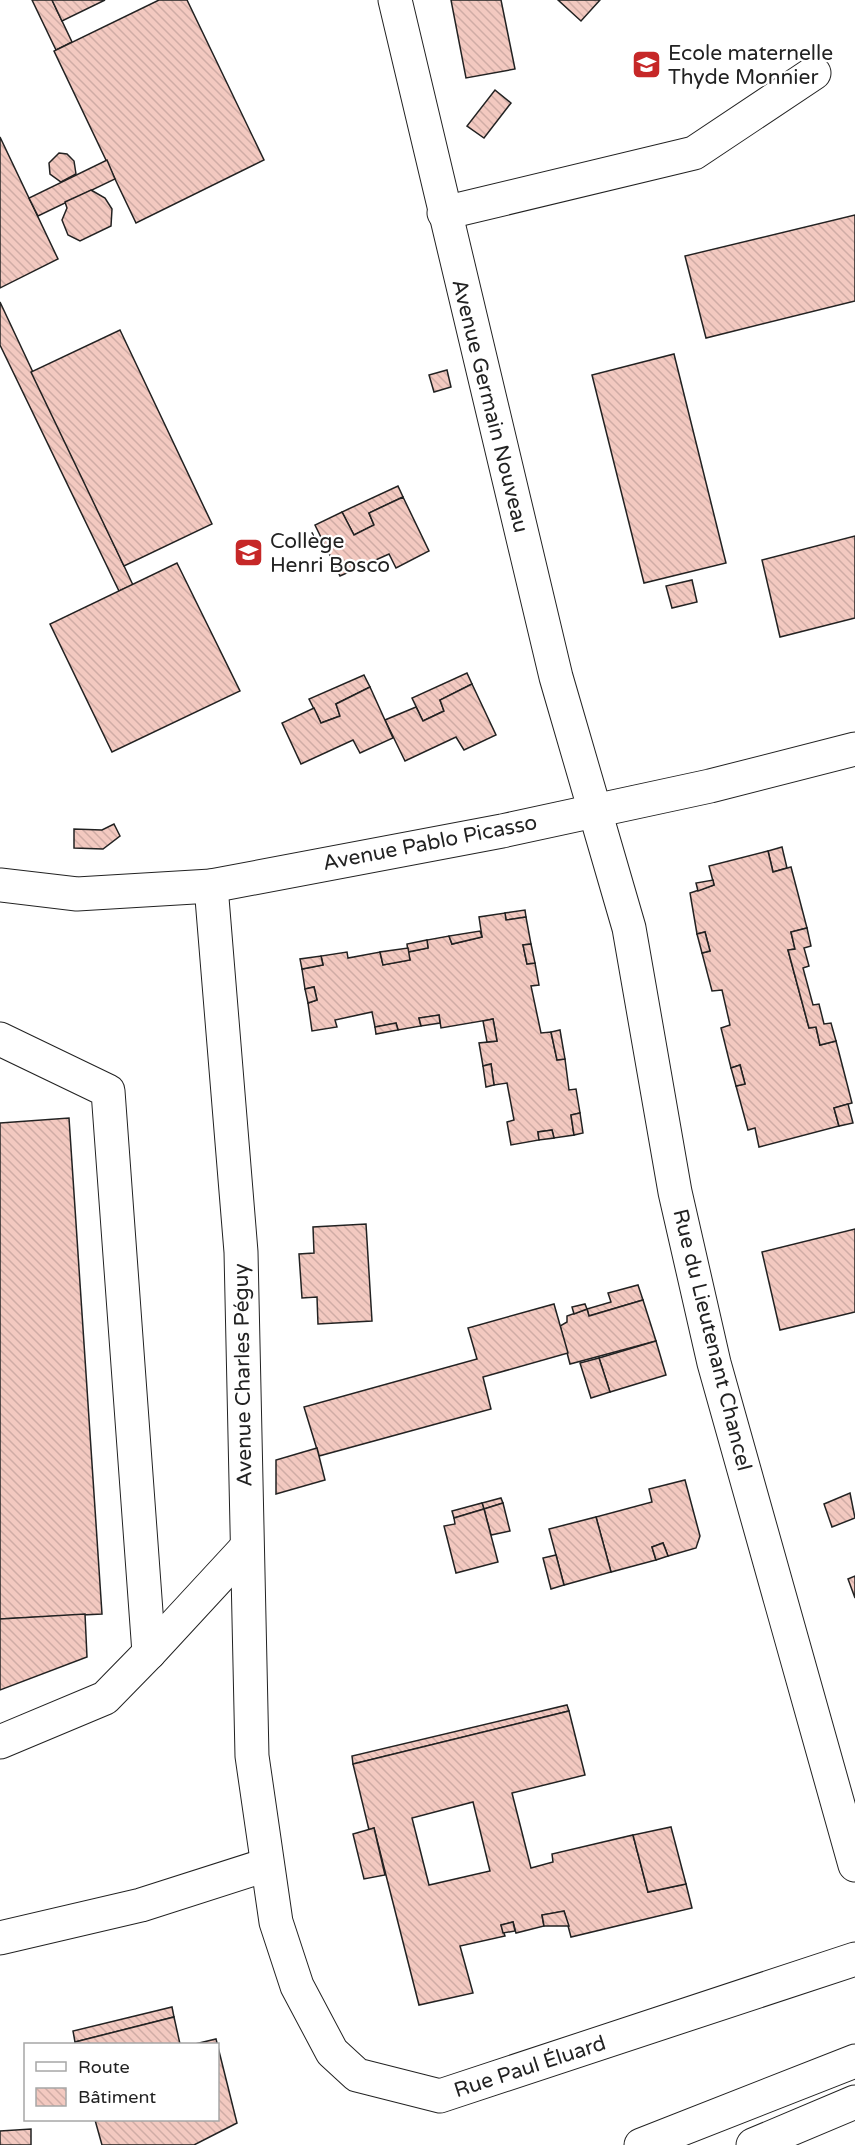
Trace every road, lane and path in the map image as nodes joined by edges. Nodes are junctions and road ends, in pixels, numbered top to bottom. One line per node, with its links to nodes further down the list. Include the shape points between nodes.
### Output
1 (394, 0): 3 (main road, Avenue Germain Nouveau)
2 (814, 73): 3 (main road, via 694,153)
3 (444, 213): 5 (main road, Avenue Germain Nouveau, via 556,677)
4 (855, 749): 5 (main road, Avenue Pablo Picasso, via 710,786)
5 (596, 809): 7 (main road, Avenue Pablo Picasso, via 502,831); 13 (main road, Rue du Lieutenant Chancel, via 629,928 675,1192 714,1363)
6 (0, 885): 7 (main road, Avenue Pablo Picasso, via 77,894)
7 (212, 886): 9 (main road, Avenue Charles Péguy, via 241,1252)
8 (0, 1039): 10 (main road, via 108,1091)
9 (246, 1548): 10 (main road); 12 (main road, Avenue Charles Péguy, via 252,1756)
10 (149, 1653): 11 (main road, via 105,1698)
11 (0, 1742)
12 (266, 1865): 14 (main road, via 141,1905); 15 (main road, Rue Paul Éluard, via 276,1922 297,1986 332,2052 357,2075 440,2096)
13 (855, 1865)
14 (0, 1938)
15 (855, 1959)
16 (855, 2061): 18 (main road)
17 (855, 2102): 19 (main road)
18 (641, 2145)
19 (753, 2145)

